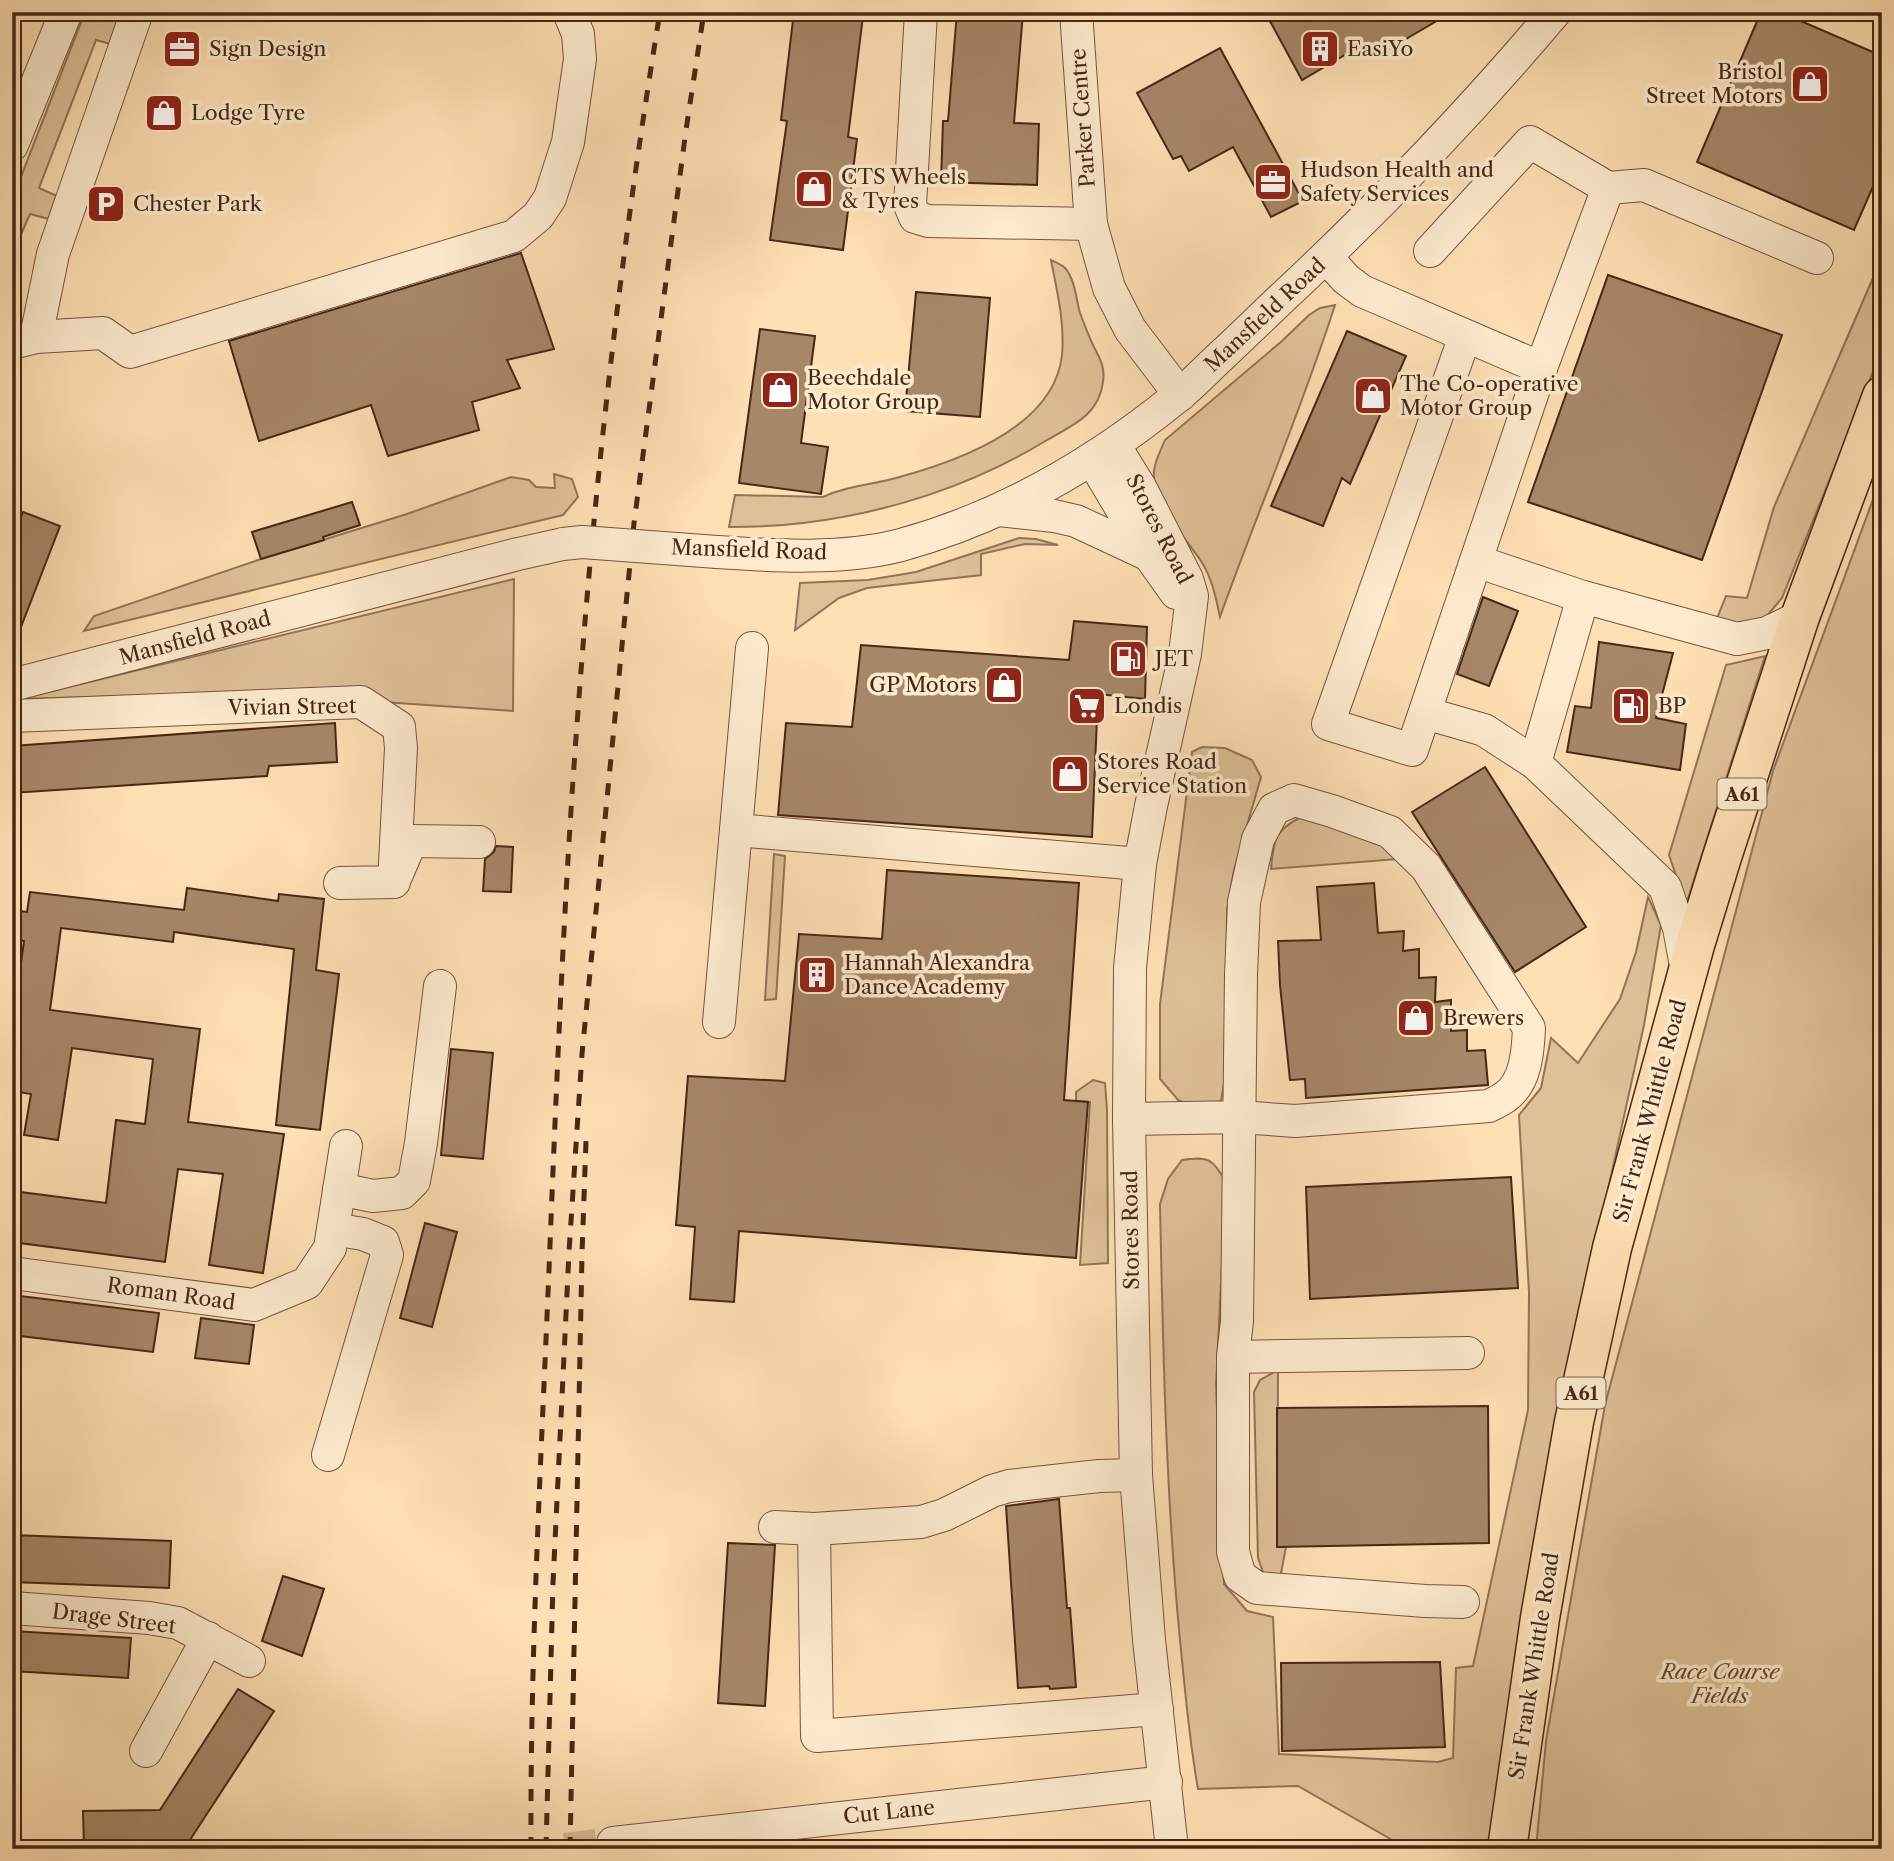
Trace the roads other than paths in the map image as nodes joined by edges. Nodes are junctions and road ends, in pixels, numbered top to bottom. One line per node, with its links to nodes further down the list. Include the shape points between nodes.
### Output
1 (66, 12): 7 (street)
2 (137, 12): 14 (street)
3 (569, 12): 14 (street, via 578,34 580,59 568,142 550,198 538,216 514,236 130,352 103,333)
4 (921, 12): 9 (street, via 910,205 915,218)
5 (1076, 12): 9 (street, Parker Centre)
6 (1546, 15): 11 (street, Mansfield Road, via 1446,136)
7 (12, 145)
8 (1608, 188): 10 (street, via 1530,142); 12 (street, via 1644,184); 15 (street)
9 (1091, 223): 16 (street, Parker Centre, via 1119,309)
10 (1430, 251)
11 (1326, 257): 13 (street, via 1362,291); 16 (street, Mansfield Road)
12 (1817, 258)
13 (1465, 336): 15 (street); 27 (street, via 1328,724 1412,750)
14 (24, 340)
15 (1541, 368): 21 (street)
16 (1180, 395): 18 (street, Mansfield Road)
17 (1882, 396): 24 (highway, Sir Frank Whittle Road / A61)
18 (1103, 452): 19 (street, Mansfield Road); 20 (street, Stores Road); 23 (street, Stores Road, via 1140,487 1187,579 1192,596)
19 (999, 510): 20 (street, via 1076,521); 26 (street, Mansfield Road, bridge, via 899,545 859,552 804,556 563,544)
20 (1149, 555): 23 (street, Stores Road)
21 (1476, 561): 22 (street); 27 (street)
22 (1583, 597): 24 (street, via 1737,639 1767,634); 29 (street)
23 (1190, 615): 32 (street, Stores Road)
24 (1800, 617): 35 (highway, Sir Frank Whittle Road / A61)
25 (752, 648): 30 (street)
26 (12, 685)
27 (1425, 713): 29 (street, via 1484,730)
28 (12, 716): 33 (street, Vivian Street, via 361,702 399,727)
29 (1535, 763): 35 (street, via 1665,887)
30 (736, 830): 32 (street); 37 (street)
31 (480, 842): 33 (street, via 411,841)
32 (1140, 864): 39 (street, Stores Road, via 1130,968)
33 (394, 882): 34 (street)
34 (340, 883)
35 (1688, 972): 57 (highway, Sir Frank Whittle Road / A61, via 1612,1248 1574,1422)
36 (440, 986): 41 (street, via 414,1181 402,1193 373,1196)
37 (719, 1022)
38 (1240, 1117): 38 (street, via 1295,1121 1489,1106 1507,1096 1519,1080 1528,1056 1529,1028 1426,867 1390,832 1294,800 1274,808 1258,838 1244,902); 39 (street); 45 (street)
39 (1129, 1119): 47 (street, Stores Road)
40 (346, 1146): 41 (street, Roman Road)
41 (339, 1189): 42 (street, Roman Road)
42 (333, 1229): 43 (street, Roman Road, via 330,1248 307,1283 254,1306); 46 (street, via 383,1242 387,1255)
43 (12, 1273)
44 (1468, 1353): 45 (street)
45 (1233, 1357): 50 (street, via 1233,1552 1240,1576 1257,1588)
46 (328, 1455)
47 (1136, 1475): 49 (street, via 1009,1486 921,1522); 54 (street, Stores Road)
48 (775, 1527): 49 (street)
49 (814, 1529): 54 (street, via 817,1736)
50 (1463, 1602)
51 (12, 1608): 52 (street, Drage Street, via 149,1618 178,1623)
52 (208, 1638): 53 (street, Drage Street); 55 (street)
53 (249, 1661)
54 (1157, 1709): 56 (street, Stores Road)
55 (146, 1751)
56 (1166, 1782): 58 (street, Cut Lane); 59 (street, Stores Road)
57 (1508, 1835)
58 (613, 1843)
59 (1172, 1849)

